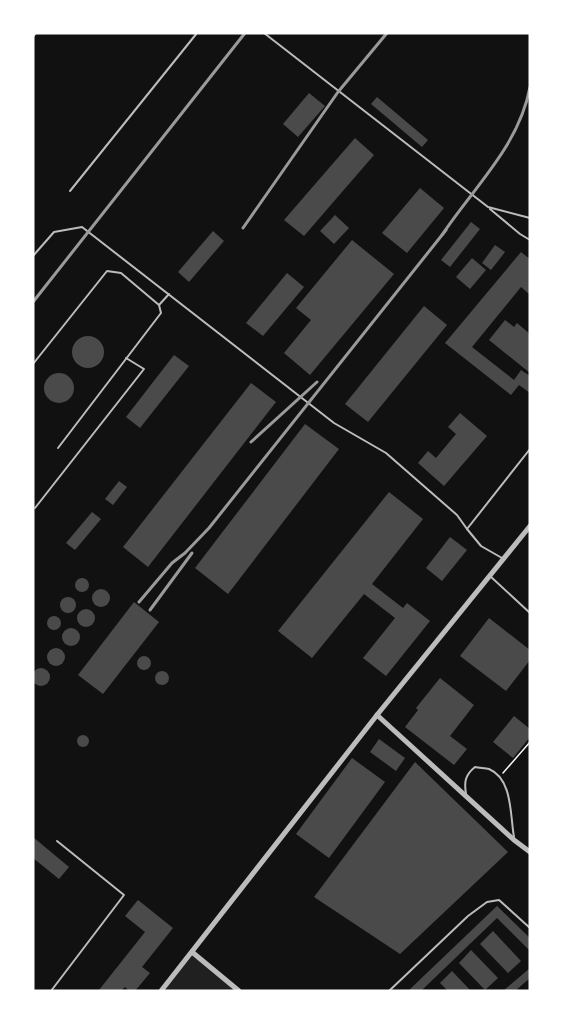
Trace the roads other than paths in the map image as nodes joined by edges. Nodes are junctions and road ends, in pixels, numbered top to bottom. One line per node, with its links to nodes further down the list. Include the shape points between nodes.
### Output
1 (36, 33): 4 (lane)
2 (197, 33): 5 (lane)
3 (264, 33): 6 (lane)
4 (33, 37)
5 (70, 191)
6 (488, 207): 7 (lane); 8 (lane)
7 (530, 218)
8 (530, 240)
9 (33, 256): 10 (lane, via 54,232 82,227)
10 (169, 294): 11 (lane); 18 (lane, via 334,423 386,453 457,515)
11 (159, 305): 12 (lane, via 160,313); 13 (lane, via 121,273 107,271)
12 (126, 358): 14 (lane); 16 (lane, via 144,369)
13 (33, 364)
14 (58, 448)
15 (530, 448): 18 (lane)
16 (35, 508)
17 (530, 526): 19 (street)
18 (467, 529): 19 (lane, via 481,546)
19 (504, 559): 20 (street)
20 (490, 576): 21 (lane); 22 (street)
21 (530, 613)
22 (376, 715): 23 (street); 28 (street)
23 (467, 796): 24 (street); 24 (lane, via 465,779 475,767 500,778 511,807)
24 (514, 840): 26 (street)
25 (57, 841): 29 (lane, via 124,895)
26 (530, 852)
27 (530, 928): 32 (lane, via 499,900 487,902)
28 (192, 952): 30 (street); 31 (street)
29 (51, 991)
30 (161, 991)
31 (239, 991)
32 (389, 991)

